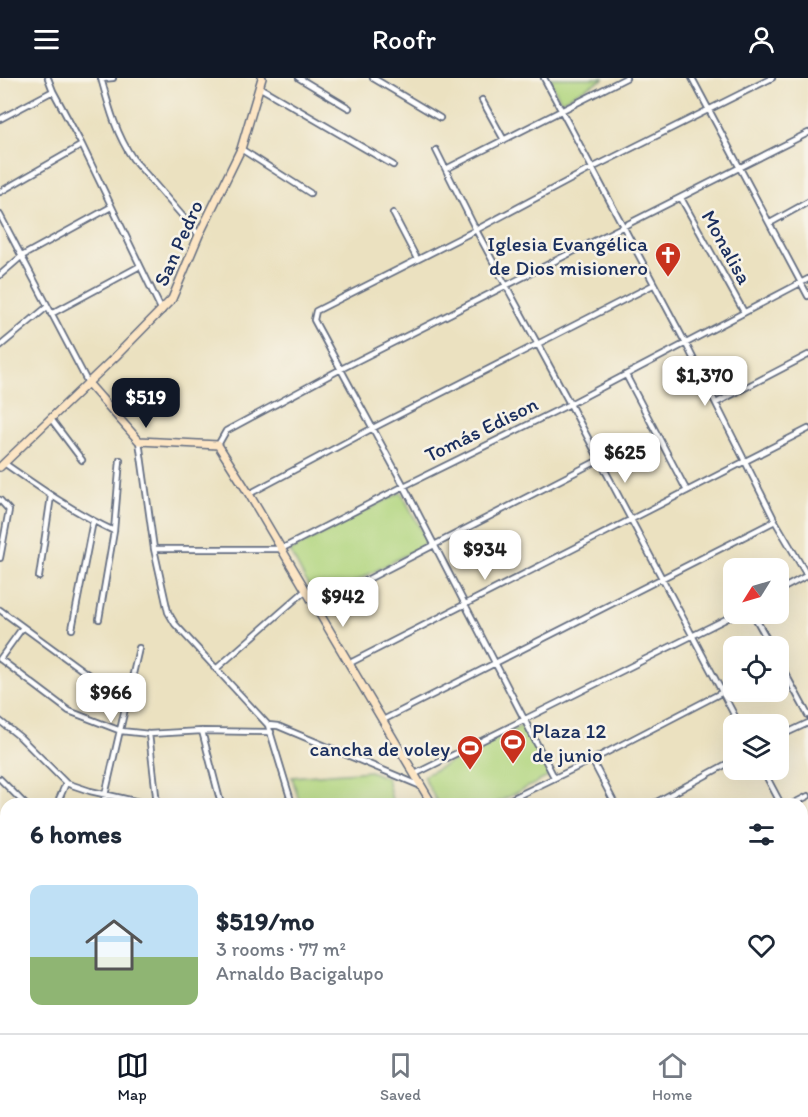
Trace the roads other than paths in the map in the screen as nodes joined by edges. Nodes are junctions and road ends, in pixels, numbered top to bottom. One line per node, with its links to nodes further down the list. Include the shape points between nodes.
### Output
1 (48, 78): 13 (street)
2 (113, 78): 10 (street)
3 (262, 78): 12 (street, San Pedro)
4 (298, 78): 15 (street)
5 (373, 78): 18 (street)
6 (544, 78): 16 (street)
7 (626, 78): 11 (street)
8 (692, 78): 17 (street)
9 (772, 78): 17 (street)
10 (101, 79): 39 (street, via 124,147)
11 (619, 80): 16 (street)
12 (259, 87): 23 (street, San Pedro); 25 (street)
13 (53, 91): 19 (street); 22 (street)
14 (482, 100): 21 (street)
15 (349, 108)
16 (561, 110): 21 (street); 27 (street)
17 (710, 110): 26 (street); 27 (street)
18 (440, 118)
19 (0, 119)
20 (808, 133): 26 (street)
21 (504, 140): 28 (street)
22 (82, 145): 29 (street); 33 (street)
23 (241, 149): 30 (street); 39 (street, San Pedro)
24 (436, 150): 28 (street)
25 (393, 165)
26 (740, 167): 31 (street); 36 (street)
27 (592, 168): 37 (street); 38 (street)
28 (446, 169): 38 (street)
29 (0, 192)
30 (310, 193)
31 (681, 198): 37 (street); 51 (street, Monalisa)
32 (808, 202): 36 (street)
33 (111, 207): 40 (street); 42 (street)
34 (393, 213): 41 (street)
35 (0, 215): 40 (street)
36 (770, 223): 45 (street)
37 (624, 228): 46 (street); 47 (street)
38 (476, 230): 41 (street); 47 (street)
39 (199, 235): 50 (street, San Pedro, via 180,283)
40 (22, 256): 43 (street); 49 (street)
41 (417, 259): 57 (street, via 316,311 314,320)
42 (140, 266): 50 (street); 52 (street)
43 (0, 274)
44 (808, 279): 45 (street, Tomás Edison)
45 (801, 283): 48 (street); 51 (street, Tomás Edison)
46 (653, 285): 53 (street); 54 (street)
47 (507, 286): 54 (street); 57 (street)
48 (808, 296)
49 (47, 307): 52 (street); 55 (street)
50 (162, 311): 59 (street, San Pedro)
51 (744, 312): 53 (street, Tomás Edison)
52 (51, 314): 59 (street)
53 (685, 342): 58 (street, Tomás Edison); 60 (street)
54 (538, 344): 61 (street); 63 (street)
55 (0, 346)
56 (808, 355): 60 (street)
57 (341, 369): 63 (street); 66 (street, via 226,432)
58 (626, 375): 61 (street, Tomás Edison); 73 (street)
59 (88, 383): 62 (street, San Pedro); 65 (street)
60 (716, 402): 70 (street)
61 (570, 404): 69 (street); 72 (street, Tomás Edison)
62 (51, 419): 67 (street); 71 (street, San Pedro)
63 (373, 428): 72 (street); 74 (street)
64 (808, 429): 70 (street)
65 (139, 441): 66 (street); 82 (street)
66 (218, 445): 74 (street)
67 (82, 460)
68 (120, 460): 80 (street)
69 (599, 460): 77 (street); 81 (street)
70 (746, 460): 73 (street); 79 (street)
71 (2, 465): 75 (street)
72 (404, 486): 81 (street); 83 (street, Tomás Edison)
73 (687, 491): 77 (street)
74 (249, 494): 83 (street)
75 (51, 496): 78 (street); 86 (street)
76 (0, 500): 84 (street, via 9,510)
77 (631, 519): 87 (street); 90 (street)
78 (93, 521): 80 (street); 96 (street)
79 (775, 521): 85 (street); 87 (street)
80 (114, 531): 93 (street)
81 (434, 545): 90 (street); 91 (street)
82 (154, 549): 83 (street, Tomás Edison); 102 (street, via 168,612)
83 (281, 549): 89 (street)
84 (0, 558)
85 (808, 576): 88 (street)
86 (39, 577)
87 (662, 578): 97 (street); 100 (street)
88 (789, 586)
89 (306, 590): 91 (street); 102 (street)
90 (465, 603): 100 (street); 101 (street)
91 (316, 606): 101 (street)
92 (0, 610): 95 (street)
93 (99, 619)
94 (723, 621): 97 (street)
95 (23, 627): 99 (street); 104 (street)
96 (72, 629)
97 (692, 637): 105 (street); 108 (street)
98 (139, 648): 113 (street)
99 (0, 659): 113 (street, via 69,711)
100 (496, 662): 108 (street); 109 (street)
101 (350, 663): 109 (street)
102 (216, 669): 112 (street)
103 (789, 680): 107 (street)
104 (97, 681)
105 (722, 693): 106 (street); 118 (street)
106 (734, 714)
107 (808, 714)
108 (525, 718): 120 (street); 121 (street)
109 (383, 720): 120 (street)
110 (0, 721): 124 (street)
111 (808, 723): 116 (street)
112 (268, 725): 115 (street); 125 (street)
113 (121, 730): 117 (street); 126 (street)
114 (202, 731): 115 (street); 117 (street); 132 (street)
115 (271, 732): 133 (street)
116 (789, 732)
117 (149, 734): 131 (street)
118 (592, 760): 121 (street); 136 (street)
119 (723, 766): 137 (street)
120 (415, 774): 125 (street)
121 (554, 777): 135 (street)
122 (0, 779): 127 (street)
123 (768, 780): 138 (street)
124 (66, 783): 126 (street); 128 (street)
125 (423, 787): 134 (street)
126 (105, 794): 129 (street); 130 (street)
127 (20, 798)
128 (60, 798)
129 (104, 798)
130 (122, 798)
131 (156, 798)
132 (219, 798)
133 (290, 798)
134 (429, 798)
135 (513, 798)
136 (612, 798)
137 (664, 798)
138 (778, 798)

